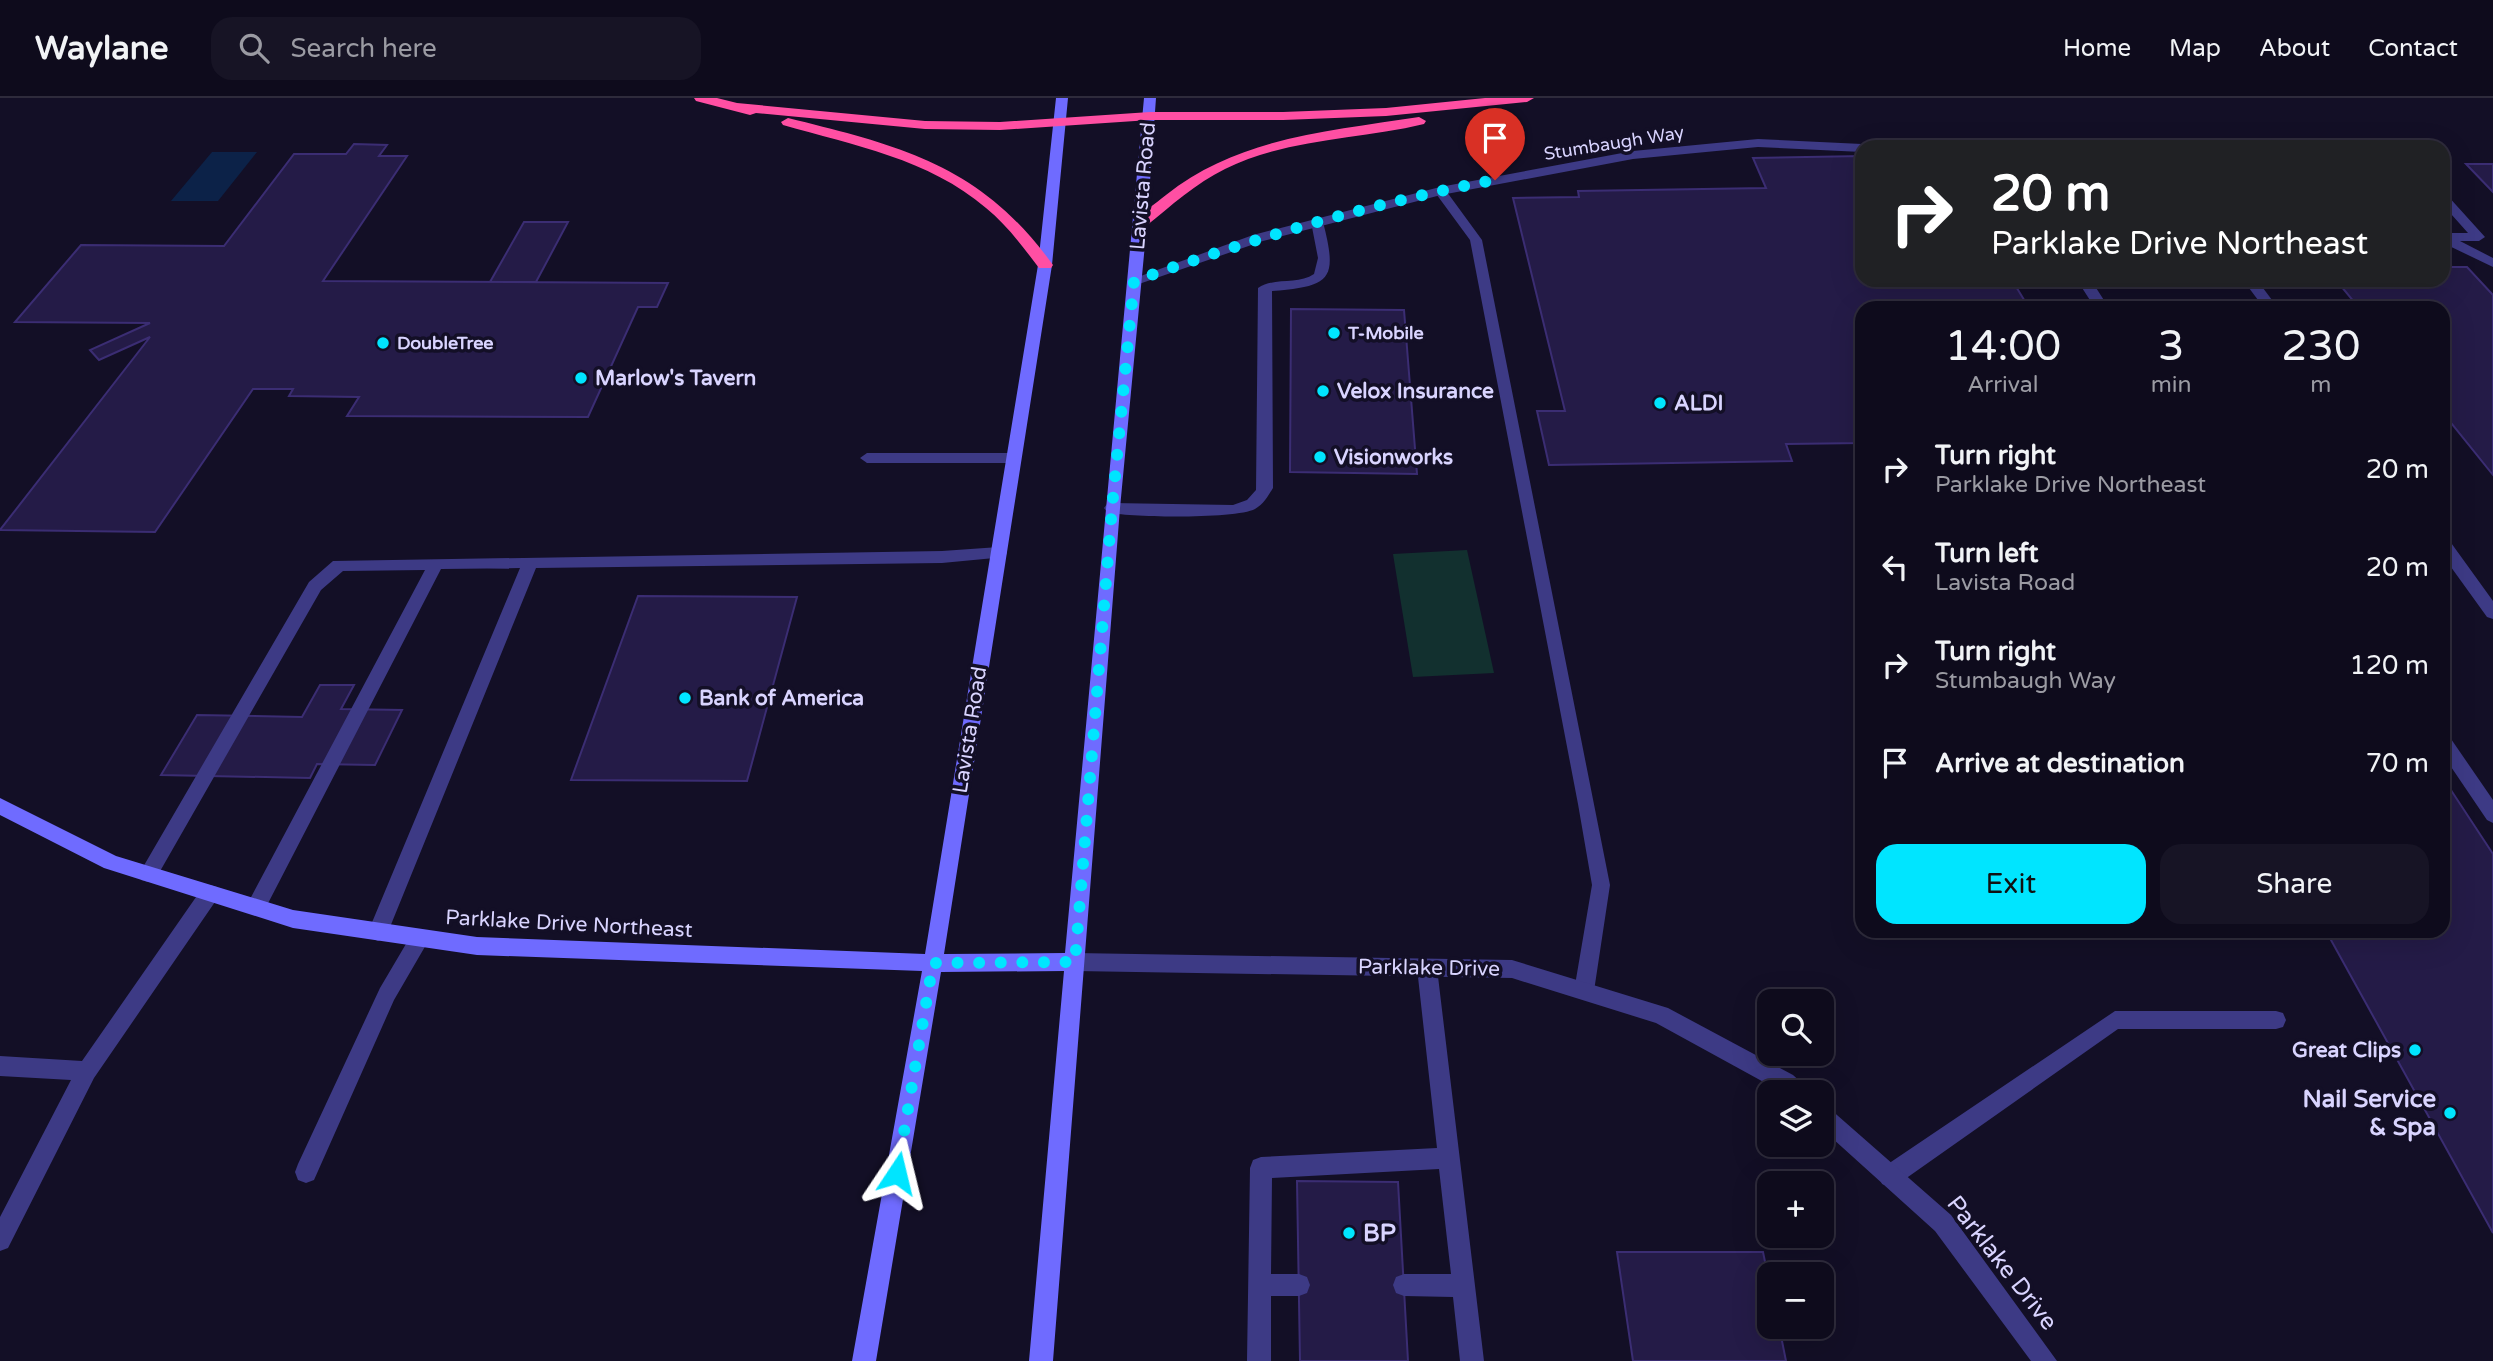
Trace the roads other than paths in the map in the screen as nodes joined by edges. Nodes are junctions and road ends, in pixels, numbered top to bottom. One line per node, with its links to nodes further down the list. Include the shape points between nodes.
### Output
1 (701, 98): 6 (highway)
2 (1062, 98): 8 (main road, Lavista Road)
3 (1150, 98): 7 (main road, Lavista Road)
4 (1527, 98): 7 (highway, via 1386,112)
5 (1547, 98): 13 (highway, via 1251,154 1191,182)
6 (738, 107): 8 (highway, via 925,125); 17 (highway, via 865,143 948,175 992,205)
7 (1150, 116): 8 (highway); 13 (main road, Lavista Road)
8 (1061, 124): 17 (main road, Lavista Road)
9 (1855, 148): 10 (street, Stumbaugh Way, via 1758,143 1647,153)
10 (1440, 191): 12 (street, Stumbaugh Way); 38 (street, via 1476,240 1587,804 1601,885)
11 (2450, 206): 14 (street, via 2479,237)
12 (1317, 222): 18 (street, Stumbaugh Way); 21 (street, via 1327,259 1324,272 1302,285 1265,288 1265,488 1259,499 1233,510)
13 (1141, 223): 18 (main road, Lavista Road)
14 (2450, 237)
15 (2450, 241): 16 (street)
16 (2493, 263)
17 (1045, 265): 20 (main road, Lavista Road)
18 (1134, 281): 21 (main road, Lavista Road)
19 (867, 458): 20 (street)
20 (1014, 458): 22 (main road, Lavista Road)
21 (1112, 508): 35 (main road, Lavista Road)
22 (999, 554): 24 (street); 36 (main road, Lavista Road)
23 (2450, 554): 26 (street)
24 (530, 563): 25 (street); 33 (street)
25 (436, 564): 30 (street, via 339,565 315,586); 32 (street)
26 (2493, 613)
27 (2450, 751): 29 (street)
28 (0, 806): 30 (main road, Parklake Drive Northeast, via 111,862)
29 (2493, 815)
30 (148, 874): 31 (main road, Parklake Drive Northeast)
31 (210, 893): 32 (main road, Parklake Drive Northeast); 41 (street)
32 (256, 907): 33 (main road, Parklake Drive Northeast, via 293,919)
33 (378, 932): 34 (main road, Parklake Drive Northeast)
34 (420, 938): 36 (main road, Parklake Drive Northeast, via 477,946); 45 (street, via 387,994)
35 (1075, 962): 36 (main road, Parklake Drive Northeast); 37 (street, Parklake Drive); 53 (main road, Lavista Road)
36 (933, 963): 52 (main road, Lavista Road)
37 (1427, 968): 38 (street, Parklake Drive, via 1512,969); 44 (street)
38 (1584, 991): 42 (street, Parklake Drive, via 1661,1015)
39 (2276, 1020): 46 (street, via 2115,1020)
40 (0, 1066): 41 (street)
41 (87, 1071): 47 (street)
42 (1782, 1080)
43 (1834, 1126): 46 (street, Parklake Drive)
44 (1448, 1158): 49 (street, via 1261,1168); 51 (street)
45 (306, 1172)
46 (1890, 1176): 56 (street, Parklake Drive, via 1943,1223)
47 (0, 1240)
48 (1404, 1284): 51 (street)
49 (1259, 1285): 50 (street); 54 (street)
50 (1299, 1285)
51 (1463, 1286): 55 (street)
52 (864, 1361)
53 (1041, 1361)
54 (1259, 1361)
55 (1472, 1361)
56 (2045, 1361)

